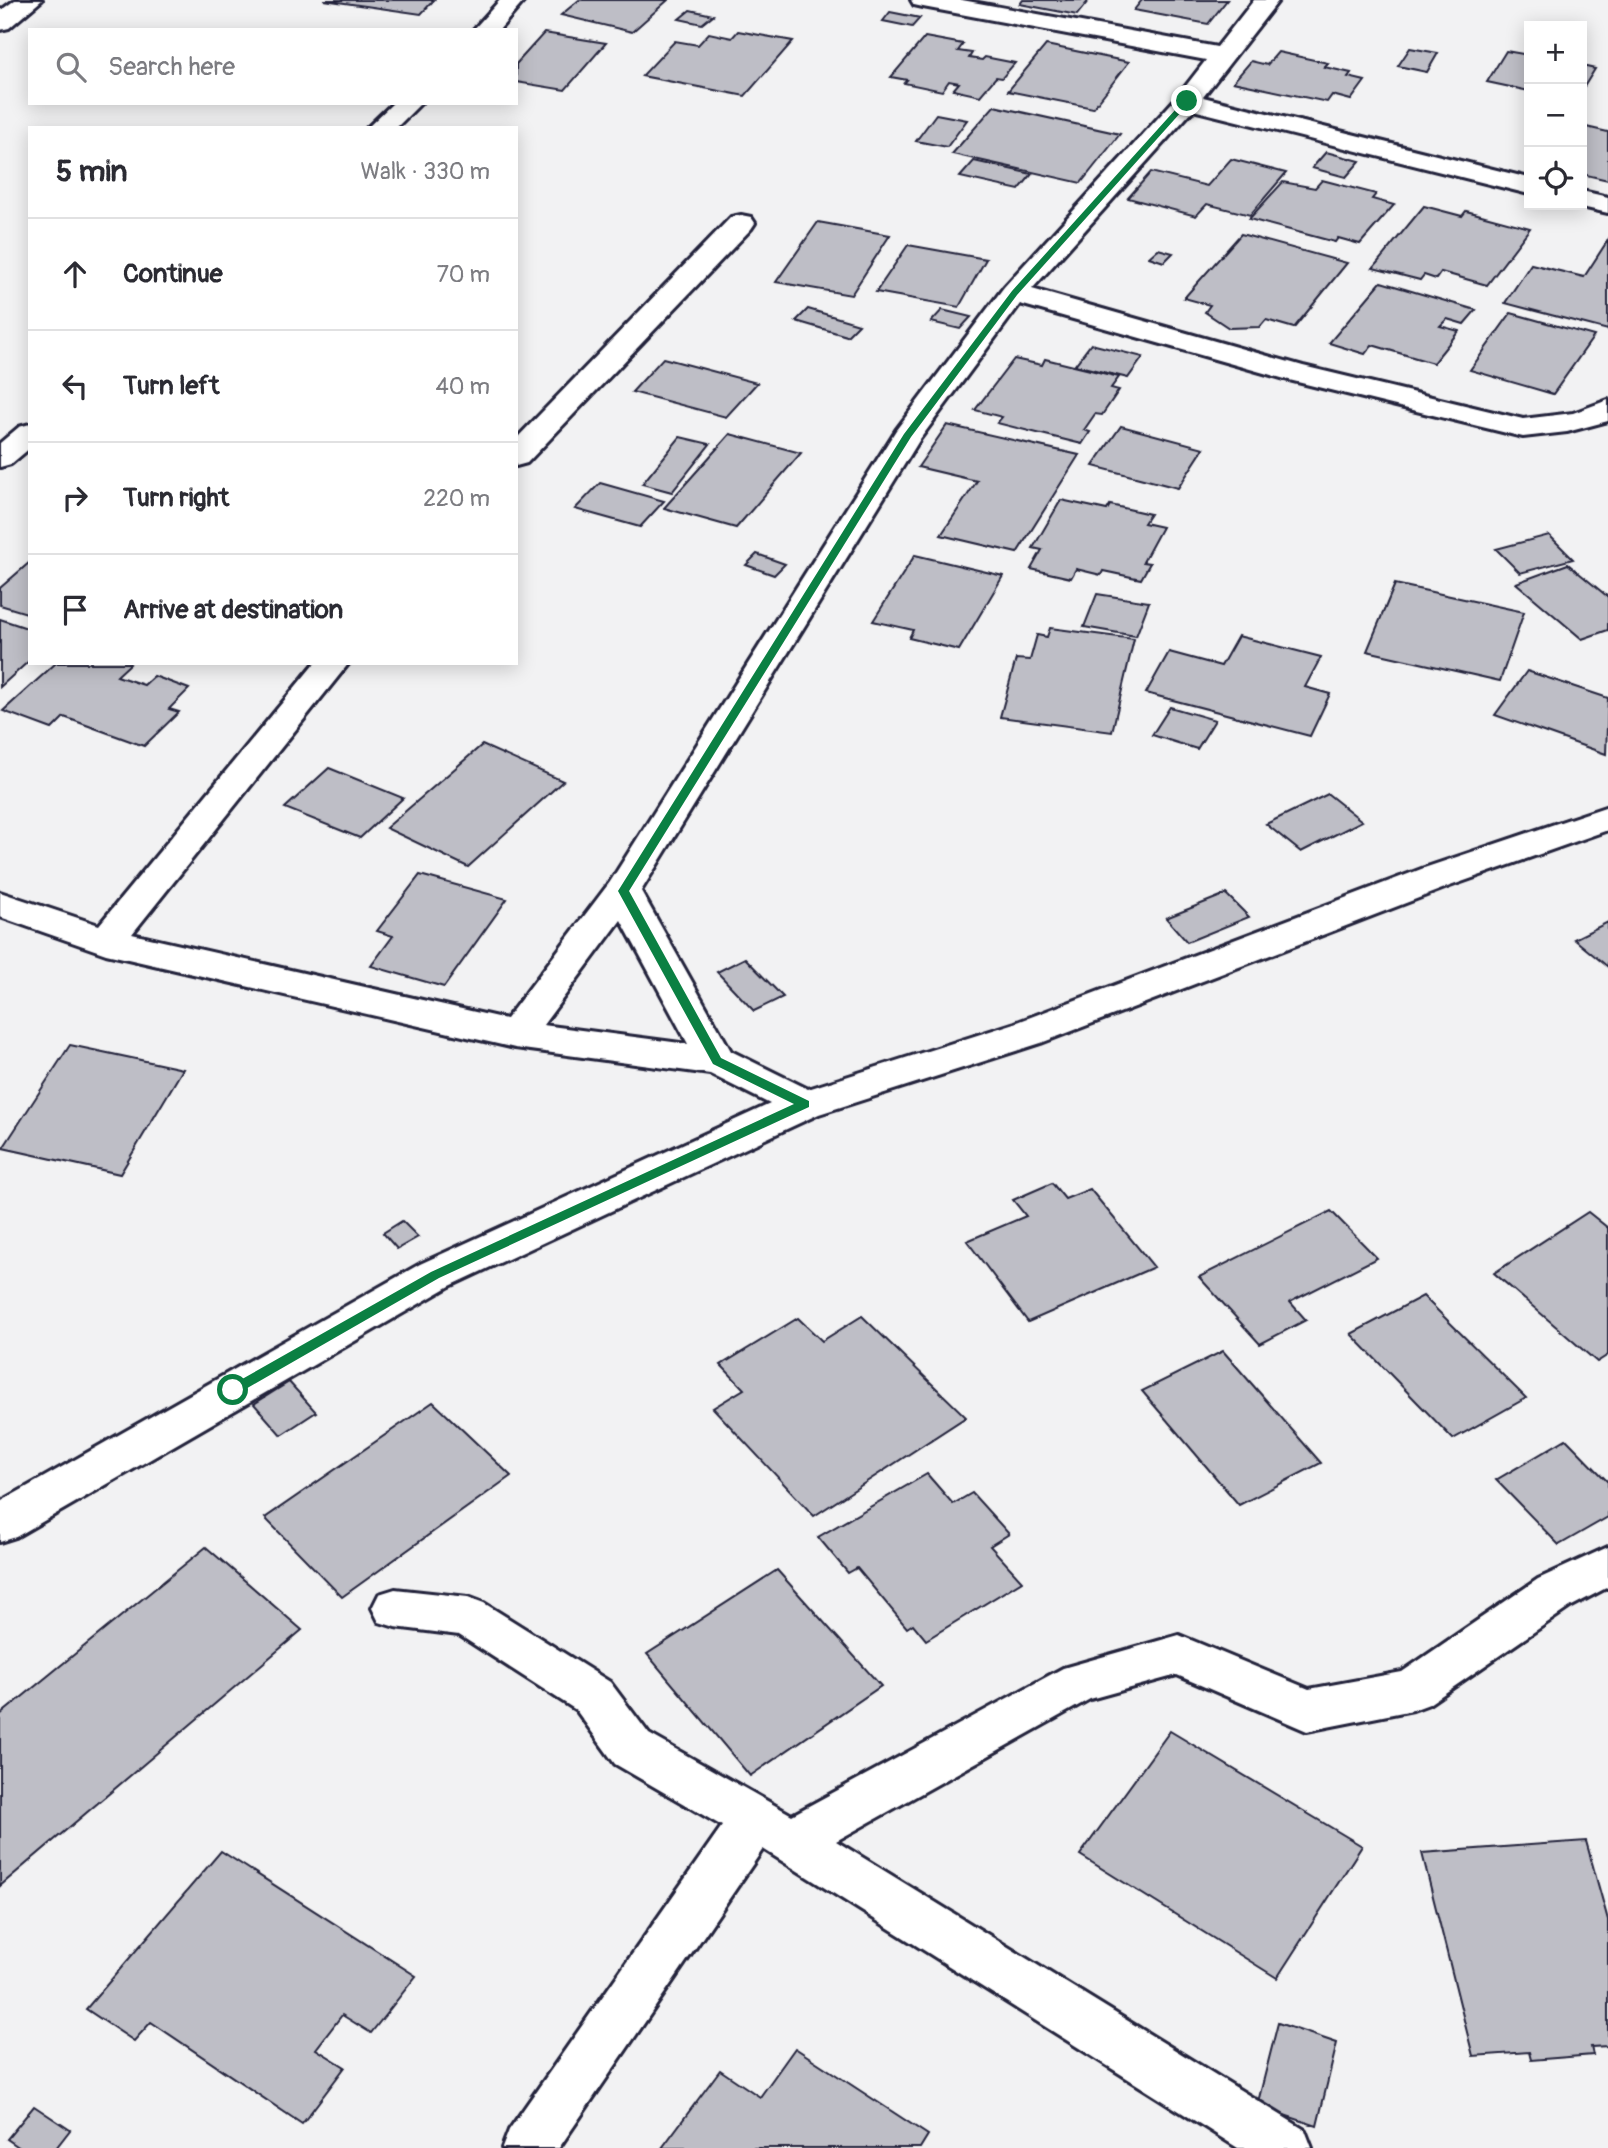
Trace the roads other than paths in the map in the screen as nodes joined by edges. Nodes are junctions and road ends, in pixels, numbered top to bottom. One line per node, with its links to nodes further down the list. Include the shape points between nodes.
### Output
1 (30, 0): 5 (street)
2 (513, 0): 6 (street)
3 (923, 0): 7 (street)
4 (1267, 0): 7 (street)
5 (0, 23)
6 (487, 28)
7 (1224, 56): 8 (street)
8 (1187, 101): 11 (street); 15 (street)
9 (406, 105): 10 (street)
10 (382, 126)
11 (1524, 185)
12 (1587, 200): 13 (street)
13 (1608, 205)
14 (741, 223): 18 (street)
15 (1014, 293): 16 (street, via 1245,359 1523,428 1562,424); 22 (street, via 907,436)
16 (1608, 409)
17 (28, 435): 19 (street)
18 (518, 455)
19 (0, 458)
20 (331, 665): 24 (street)
21 (1608, 818): 27 (street, via 1437,877 1028,1033)
22 (623, 891): 25 (street); 26 (street)
23 (0, 904): 24 (street)
24 (106, 941): 25 (street)
25 (515, 1035): 26 (street)
26 (717, 1061): 27 (street)
27 (805, 1104): 28 (street, via 435,1275)
28 (0, 1524)
29 (1608, 1566): 31 (street, via 1554,1593 1413,1690 1307,1710 1179,1655 1079,1682)
30 (394, 1608): 31 (street, via 468,1617 593,1696 632,1749)
31 (773, 1830): 32 (street); 33 (street)
32 (528, 2148)
33 (1286, 2148)

